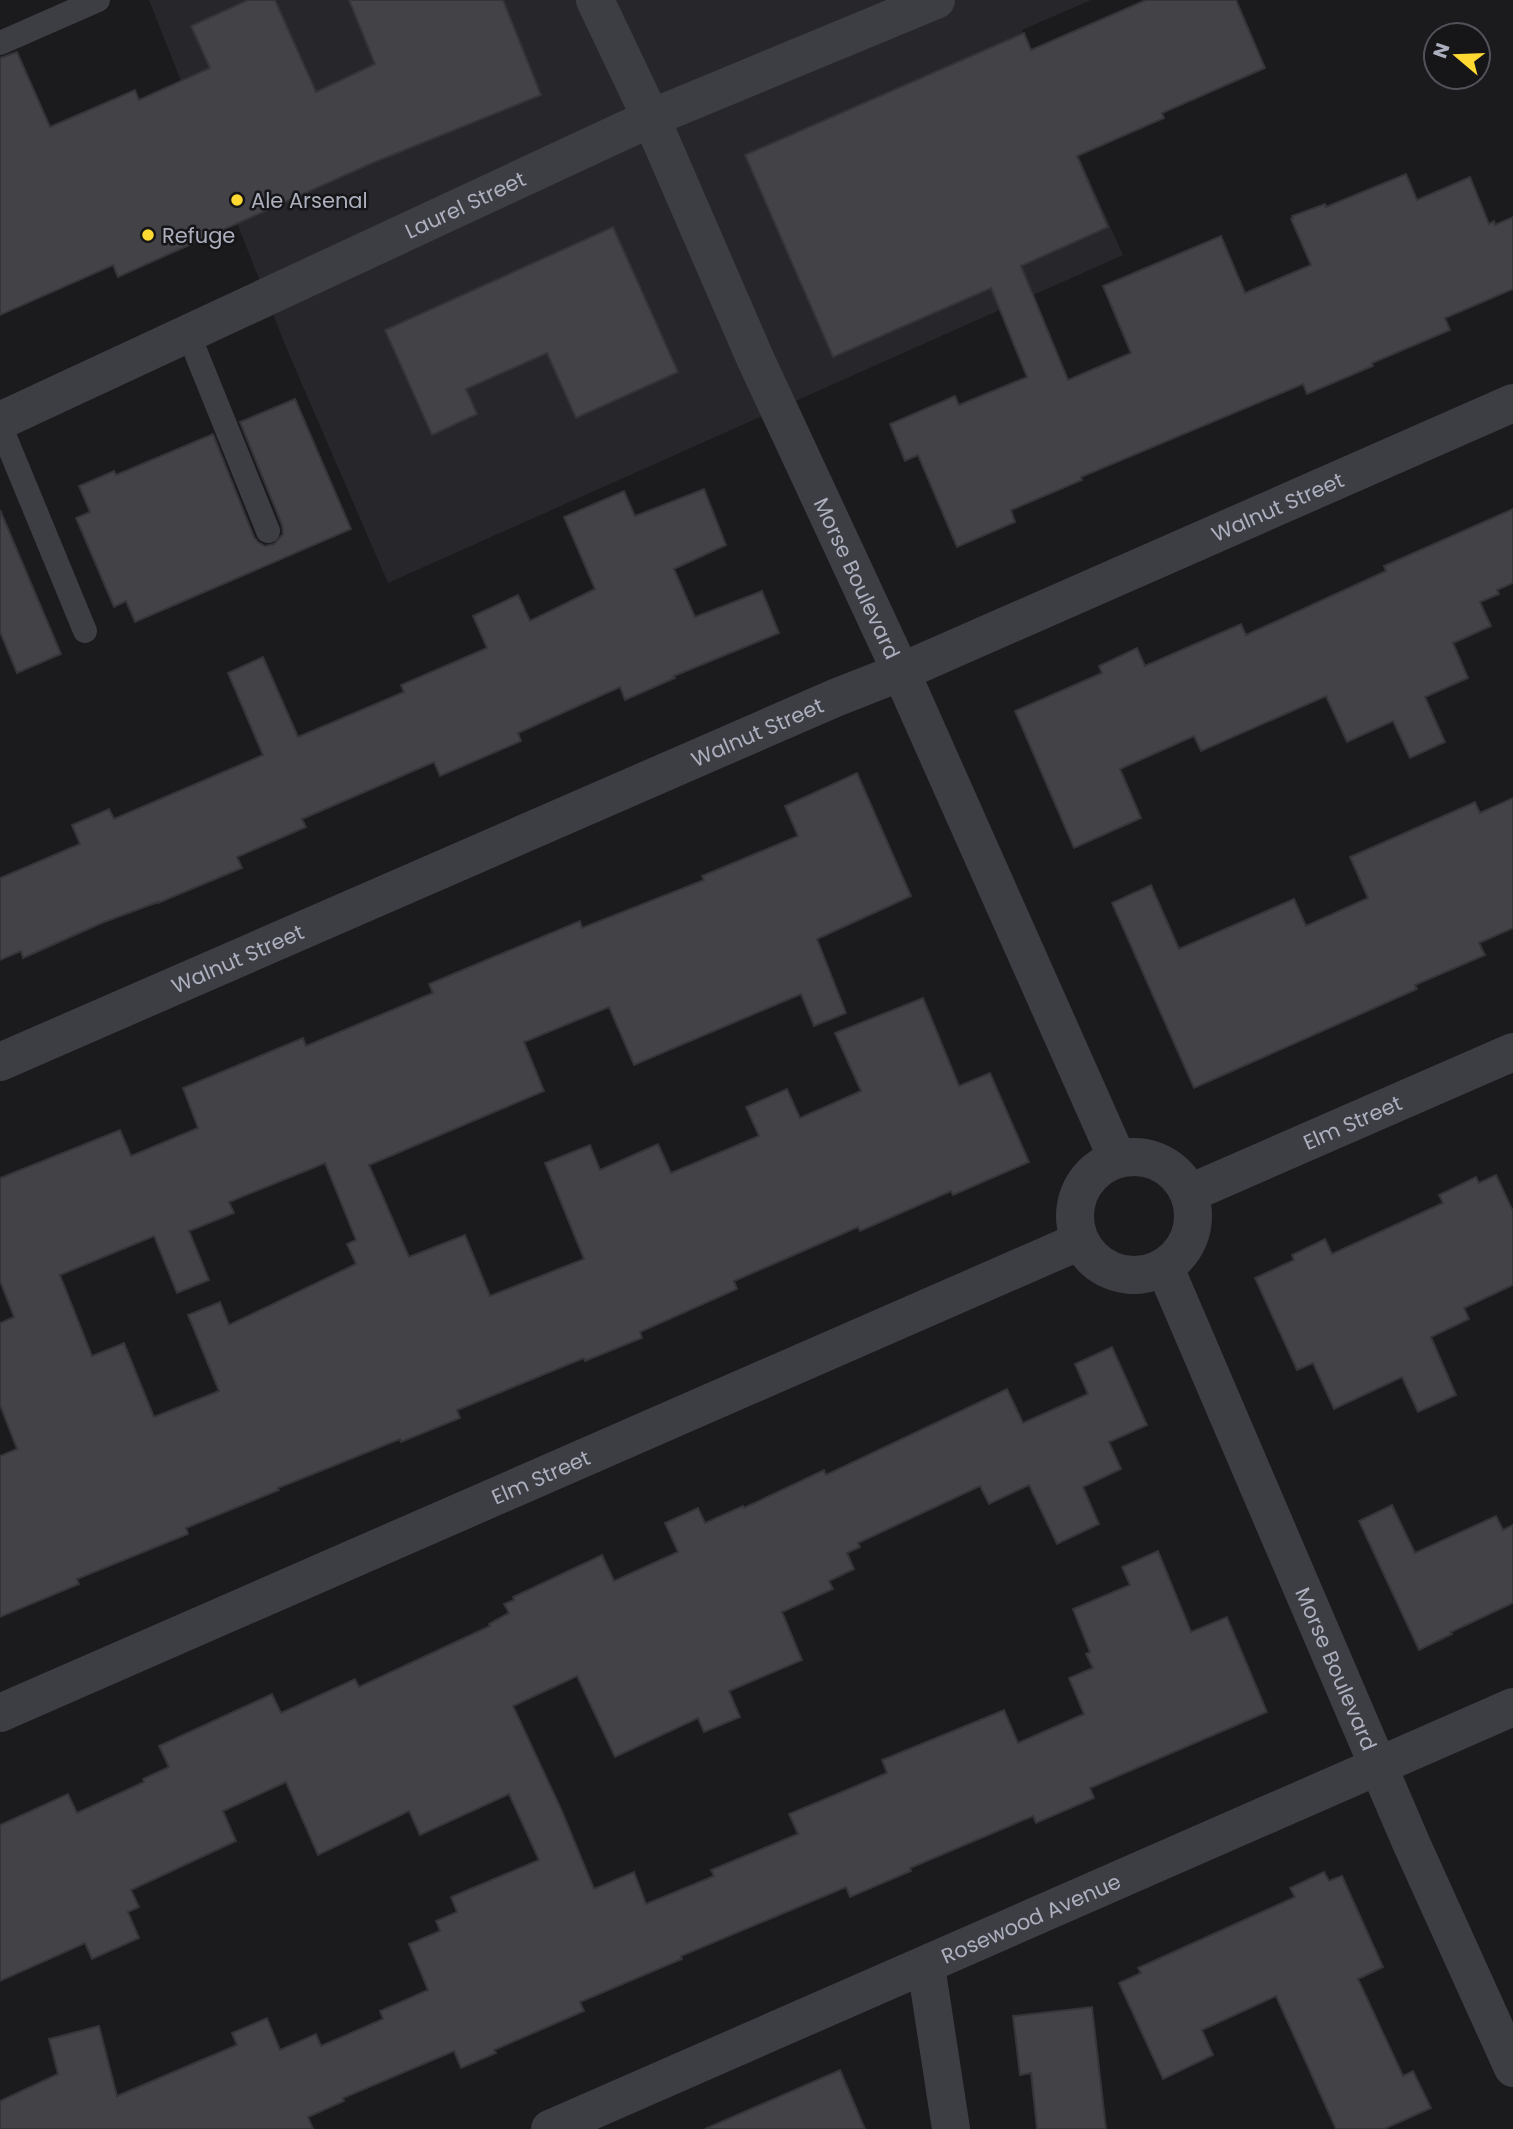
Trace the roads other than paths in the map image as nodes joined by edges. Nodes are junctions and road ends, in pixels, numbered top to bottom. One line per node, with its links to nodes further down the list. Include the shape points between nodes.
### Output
1 (98, 0): 4 (lane)
2 (596, 0): 5 (street, Morse Boulevard)
3 (936, 0): 5 (street, Laurel Street)
4 (0, 43)
5 (651, 118): 6 (street, Laurel Street); 11 (street, Morse Boulevard, via 755,358)
6 (188, 333): 8 (street, Laurel Street); 9 (lane)
7 (1513, 402): 11 (street, Walnut Street)
8 (0, 423): 10 (lane)
9 (268, 531)
10 (85, 631)
11 (901, 672): 13 (street, Walnut Street); 14 (street, Morse Boulevard)
12 (1513, 1052): 15 (street, Elm Street)
13 (0, 1062)
14 (1117, 1158): 15 (street, via 1139,1156 1160,1162 1178,1174); 16 (street, via 1085,1182 1074,1221)
15 (1190, 1193): 17 (street, via 1195,1214 1191,1235 1181,1254)
16 (1080, 1241): 17 (street, via 1091,1258 1107,1269 1146,1275); 19 (street, Elm Street)
17 (1165, 1268): 20 (street, Morse Boulevard)
18 (1513, 1707): 20 (street, Rosewood Avenue)
19 (0, 1713)
20 (1380, 1766): 21 (street, Rosewood Avenue); 22 (street, Morse Boulevard)
21 (926, 1966): 23 (street, Rosewood Avenue); 24 (street)
22 (1513, 2068)
23 (550, 2129)
24 (951, 2129)

